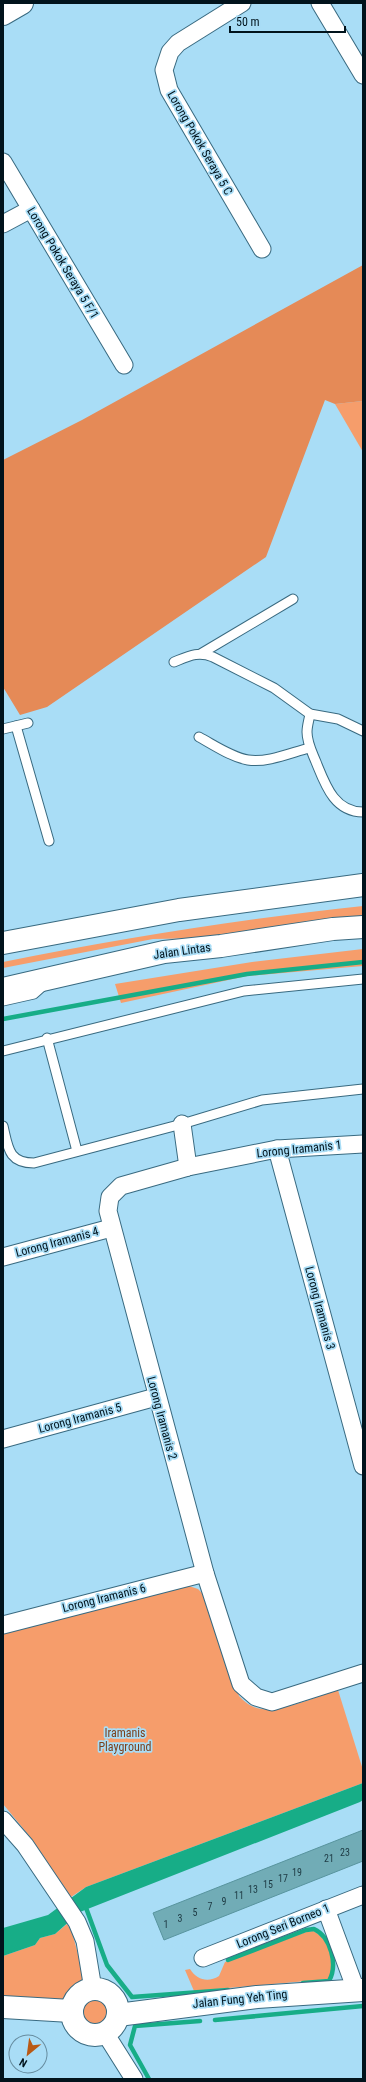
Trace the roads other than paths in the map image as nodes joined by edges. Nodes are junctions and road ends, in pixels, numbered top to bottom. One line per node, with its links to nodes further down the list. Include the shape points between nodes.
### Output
1 (22, 3): 5 (main road)
2 (242, 3): 4 (street, Lorong Pokok Seraya 5 C)
3 (320, 3): 6 (street)
4 (223, 7): 10 (street, Lorong Pokok Seraya 5 C, via 178,43 170,52 164,70 169,90)
5 (3, 14)
6 (363, 75)
7 (3, 162): 8 (street, Lorong Pokok Seraya 5 F/1)
8 (31, 209): 9 (street); 11 (street, Lorong Pokok Seraya 5 F/1)
9 (3, 224)
10 (262, 249)
11 (124, 365)
12 (292, 599): 13 (lane)
13 (202, 653): 14 (lane); 15 (lane, via 274,688)
14 (174, 662)
15 (310, 714): 19 (lane, via 338,719); 21 (lane, via 307,732)
16 (28, 724): 17 (lane)
17 (16, 726): 18 (lane); 23 (lane)
18 (3, 729)
19 (363, 731)
20 (199, 737): 21 (lane, via 248,760 269,759)
21 (309, 748): 22 (lane, via 330,793 342,806)
22 (363, 812)
23 (49, 841)
24 (363, 884): 26 (main road, via 179,910)
25 (363, 927): 27 (main road, Jalan Lintas)
26 (3, 943)
27 (164, 952): 28 (main road, via 142,947); 29 (main road, Jalan Lintas)
28 (3, 974)
29 (52, 978): 31 (main road, Jalan Lintas); 32 (lane, via 34,994)
30 (363, 979): 33 (lane, via 244,991)
31 (3, 989)
32 (3, 1001)
33 (47, 1038): 34 (lane); 40 (lane)
34 (3, 1051)
35 (363, 1089): 36 (lane, via 262,1100)
36 (182, 1124): 40 (lane); 41 (street)
37 (3, 1126): 40 (lane, via 9,1150 14,1158 23,1163 34,1163)
38 (363, 1144): 39 (street, Lorong Iramanis 1)
39 (277, 1149): 41 (street, Lorong Iramanis 1); 46 (street, Lorong Iramanis 3)
40 (77, 1151)
41 (188, 1167): 42 (street, Lorong Iramanis 2, via 121,1186 110,1197 108,1211)
42 (111, 1228): 43 (street, Lorong Iramanis 4); 44 (street, Lorong Iramanis 2)
43 (3, 1257)
44 (156, 1397): 45 (street, Lorong Iramanis 5); 47 (street, Lorong Iramanis 2)
45 (3, 1438)
46 (363, 1466)
47 (205, 1573): 48 (street, Lorong Iramanis 6); 49 (street, Lorong Iramanis 2, via 241,1684 256,1697 272,1702)
48 (3, 1625)
49 (363, 1673)
50 (3, 1820): 54 (street, via 25,1845 77,1922 85,1941)
51 (363, 1895): 52 (street, Lorong Seri Borneo 1)
52 (326, 1909): 53 (street, Lorong Seri Borneo 1); 55 (street)
53 (203, 1958)
54 (93, 1989): 57 (main road, via 79,1994); 58 (main road, via 103,1990 113,1997)
55 (360, 1990): 58 (main road, Jalan Fung Yeh Ting, via 257,1997)
56 (3, 2007): 57 (main road)
57 (71, 2011): 59 (main road, via 75,2025 84,2033 94,2036)
58 (118, 2015): 59 (main road, via 115,2024)
59 (106, 2033): 60 (street)
60 (134, 2079)

